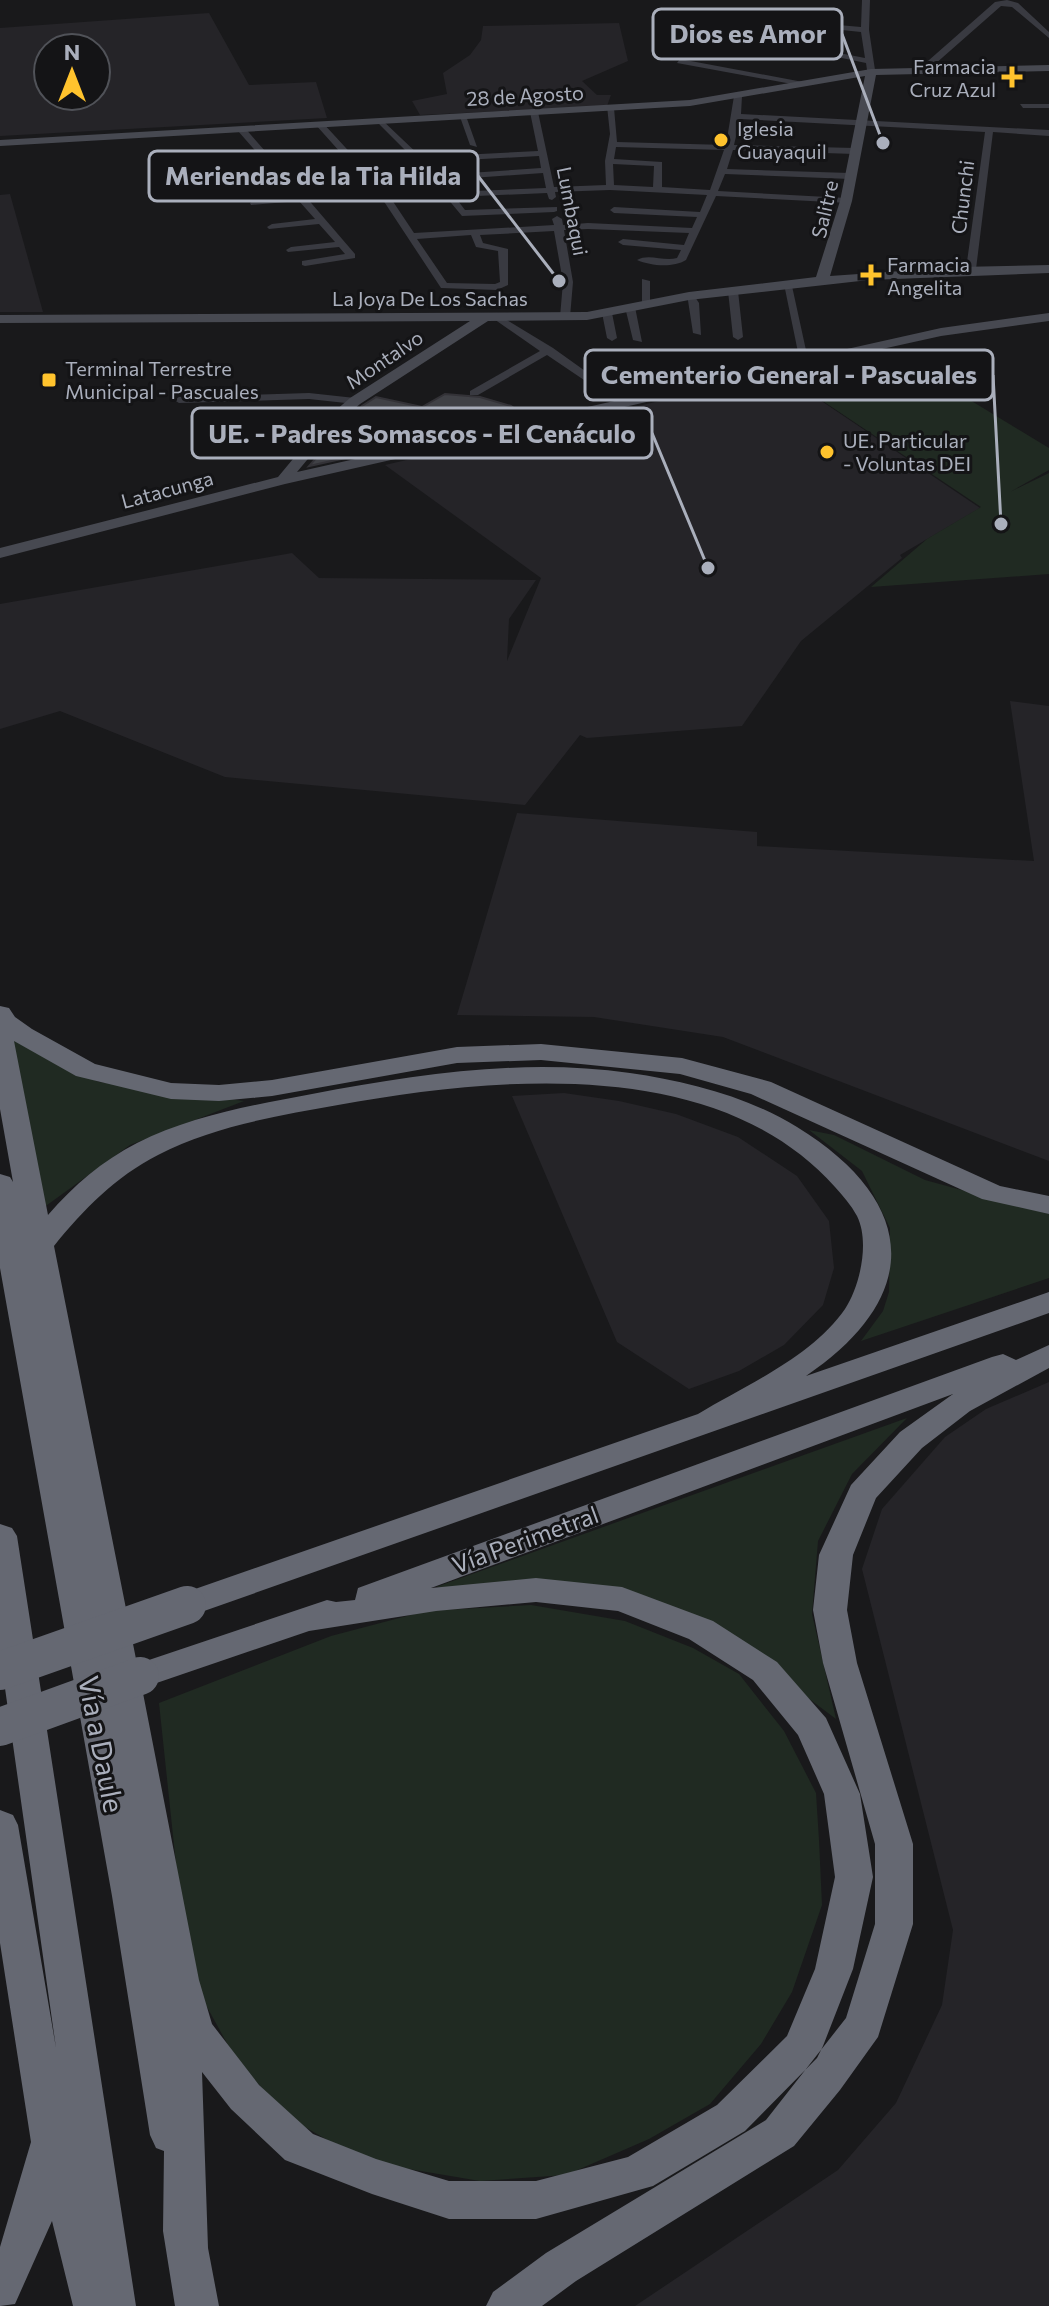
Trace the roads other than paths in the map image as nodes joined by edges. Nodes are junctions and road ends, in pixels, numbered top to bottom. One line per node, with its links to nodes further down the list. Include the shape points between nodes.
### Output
1 (866, 0): 5 (street, Salitre)
2 (1006, 1): 6 (street); 10 (street)
3 (702, 15): 5 (street)
4 (690, 26): 8 (street)
5 (865, 30): 8 (street, Salitre)
6 (1049, 36)
7 (680, 61): 11 (street)
8 (870, 66): 10 (street, 28 de Agosto); 11 (street, 28 de Agosto); 20 (street, Salitre)
9 (1049, 68): 10 (street, 28 de Agosto)
10 (923, 70)
11 (803, 84): 12 (street, 28 de Agosto)
12 (738, 96): 15 (street, 28 de Agosto); 18 (street)
13 (1023, 106): 14 (street)
14 (1049, 106)
15 (610, 108): 16 (street, 28 de Agosto); 26 (street)
16 (534, 112): 17 (street, 28 de Agosto); 30 (street, Lumbaqui)
17 (462, 116): 19 (street, 28 de Agosto); 27 (street)
18 (737, 116): 20 (street); 28 (street)
19 (381, 121): 21 (street, 28 de Agosto); 31 (street)
20 (862, 123): 23 (street); 29 (street, Salitre)
21 (319, 124): 22 (street, 28 de Agosto); 33 (street)
22 (241, 129): 25 (street, 28 de Agosto); 44 (street)
23 (989, 130): 24 (street); 63 (street, Chunchi)
24 (1049, 133)
25 (0, 143)
26 (611, 144): 28 (street); 32 (street)
27 (474, 145)
28 (727, 148): 29 (street); 35 (street)
29 (855, 151): 36 (street, Salitre)
30 (543, 153): 31 (street); 34 (street, Lumbaqui)
31 (420, 159): 33 (street); 37 (street)
32 (609, 161): 38 (street); 40 (street, via 659,164)
33 (354, 163): 45 (street)
34 (547, 170): 37 (street); 39 (street, Lumbaqui)
35 (721, 171): 36 (street); 42 (street)
36 (850, 176): 46 (street, Salitre)
37 (437, 178): 43 (street)
38 (610, 187): 39 (street); 40 (street)
39 (551, 189): 43 (street); 48 (street, Lumbaqui)
40 (657, 189): 42 (street)
41 (330, 192): 44 (street)
42 (714, 192): 46 (street); 50 (street)
43 (447, 194): 45 (street); 48 (street, via 462,213)
44 (301, 196): 47 (street); 51 (street)
45 (386, 198): 56 (street)
46 (846, 201): 66 (street, Salitre)
47 (254, 203)
48 (554, 209): 53 (street, Lumbaqui)
49 (614, 210): 50 (street)
50 (704, 215): 55 (street)
51 (322, 221): 52 (street); 58 (street)
52 (272, 227)
53 (560, 227): 54 (street); 55 (street); 74 (street, Lumbaqui, via 568,282)
54 (474, 231): 56 (street); 56 (street, via 479,245 503,249 503,286 444,286)
55 (696, 231): 59 (street)
56 (413, 236)
57 (623, 242): 59 (street)
58 (342, 244): 60 (street); 62 (street, via 351,257)
59 (687, 248): 61 (street, via 678,261)
60 (291, 250)
61 (642, 260)
62 (305, 263)
63 (971, 269): 64 (street, La Joya De Los Sachas); 66 (street, La Joya De Los Sachas)
64 (1049, 269)
65 (645, 281): 70 (street)
66 (821, 283): 67 (street, La Joya De Los Sachas)
67 (787, 286): 68 (street, La Joya De Los Sachas); 82 (street)
68 (733, 291): 69 (street, La Joya De Los Sachas); 78 (street)
69 (690, 296): 70 (street, La Joya De Los Sachas); 77 (street)
70 (647, 303): 71 (street, La Joya De Los Sachas)
71 (630, 307): 72 (street, La Joya De Los Sachas); 80 (street)
72 (607, 313): 74 (street, La Joya De Los Sachas); 79 (street)
73 (490, 317): 74 (street, La Joya De Los Sachas); 76 (street, La Joya De Los Sachas); 81 (street); 85 (street, Montalvo)
74 (565, 317)
75 (1049, 317): 82 (street, Latacunga, via 941,332)
76 (0, 319)
77 (698, 333)
78 (738, 337)
79 (612, 338)
80 (638, 340)
81 (549, 350): 83 (street); 86 (street)
82 (805, 362): 86 (street, Latacunga)
83 (474, 393)
84 (179, 400): 85 (street, via 309,396)
85 (355, 401): 87 (street, Montalvo)
86 (625, 403): 87 (street, Latacunga)
87 (283, 480): 88 (street, Latacunga)
88 (0, 553)
89 (0, 1014): 92 (highway, via 23,1035 86,1070 171,1091 272,1088 457,1055 541,1052 682,1066 761,1088 992,1193)
90 (0, 1037): 93 (highway)
91 (2, 1196): 93 (highway); 105 (highway, Vía a Daule, via 142,1949)
92 (1049, 1205)
93 (41, 1243): 97 (highway, via 84,1190 130,1159 186,1132 236,1117 484,1076 591,1077 720,1103 768,1122 843,1174 874,1221 877,1265 857,1314 819,1352); 103 (highway)
94 (1049, 1302): 97 (highway, Vía Perimetral)
95 (1049, 1347): 99 (highway, Vía Perimetral)
96 (1049, 1355): 110 (highway, via 959,1404 911,1440 862,1493 836,1555 830,1610 840,1663 894,1844 894,1924 864,2025 780,2133 561,2267)
97 (705, 1424): 100 (highway, Vía Perimetral, bridge)
98 (0, 1536): 108 (highway)
99 (310, 1619): 101 (highway, Vía Perimetral, bridge); 103 (highway, via 536,1590 622,1599 701,1630 765,1671 813,1728 842,1794 854,1877 834,1969 803,2046 731,2118 638,2173 536,2200 449,2200 299,2147 245,2097 194,2031)
100 (0, 1671)
101 (0, 1727)
102 (0, 1825): 104 (highway)
103 (180, 1980): 105 (highway)
104 (51, 2140): 106 (highway, via 34,2215); 107 (highway)
105 (187, 2250): 109 (highway, Vía a Daule)
106 (0, 2290)
107 (95, 2306)
108 (114, 2306)
109 (197, 2306)
110 (508, 2306)

